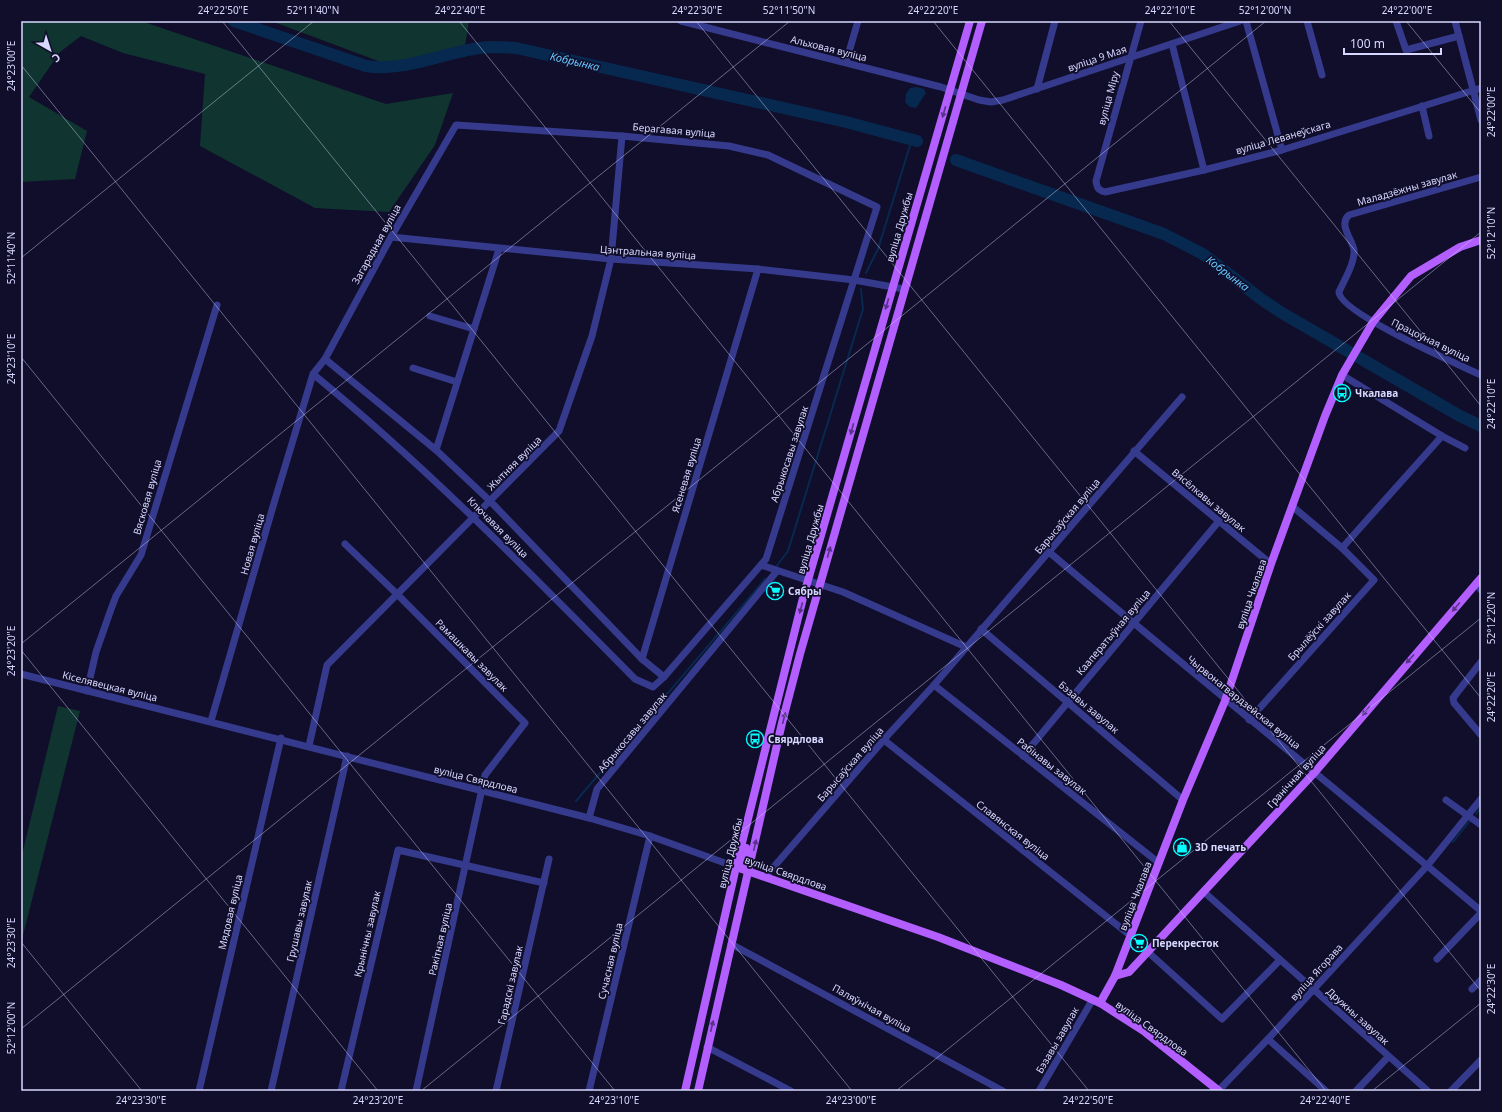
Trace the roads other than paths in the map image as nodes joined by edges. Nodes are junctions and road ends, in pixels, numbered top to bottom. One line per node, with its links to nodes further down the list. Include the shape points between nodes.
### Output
1 (681, 21): 15 (street, Альховая вуліца)
2 (858, 21): 15 (street)
3 (970, 21): 19 (main road, вуліца Дружбы); 21 (main road, via 965,54 956,85)
4 (982, 21): 21 (main road)
5 (1055, 21): 18 (street)
6 (1141, 21): 14 (street, вуліца Міру)
7 (1240, 21): 13 (street, вуліца 9 Мая)
8 (1246, 21): 27 (street)
9 (1306, 21): 16 (street)
10 (1396, 21): 12 (street, via 1406,50)
11 (1455, 21): 12 (street)
12 (1459, 36): 20 (street)
13 (1172, 44): 14 (street, вуліца 9 Мая); 29 (street)
14 (1129, 58): 18 (street, вуліца 9 Мая); 31 (street, вуліца Міру)
15 (846, 62): 19 (street, Альховая вуліца)
16 (1322, 75)
17 (1481, 88): 20 (street, вуліца Леванеўскага)
18 (1036, 89): 21 (street, вуліца 9 Мая, via 991,102)
19 (949, 90): 21 (street, Альховая вуліца); 28 (main road, via 955,101); 39 (main road, вуліца Дружбы, one-way to 39)
20 (1473, 91): 22 (street, вуліца Леванеўскага); 23 (street)
21 (961, 93): 28 (main road)
22 (1422, 106): 26 (street); 27 (street, вуліца Леванеўскага)
23 (1481, 120)
24 (456, 124): 25 (street, Берагавая вуліца); 33 (street, Загарадная вуліца)
25 (622, 136): 32 (street, Берагавая вуліца, via 729,146 768,155); 36 (street, Жытняя вуліца)
26 (1429, 136)
27 (1282, 150): 29 (street, вуліца Леванеўскага)
28 (942, 156): 40 (main road)
29 (1204, 170): 31 (street, вуліца Леванеўскага, via 1105,192 1100,191)
30 (1481, 177): 43 (street, Маладзёжны завулак, via 1345,218 1344,223 1354,250 1339,296)
31 (1096, 181)
32 (877, 207): 38 (street, Абрыкосавы завулак)
33 (391, 237): 35 (street, Цэнтральная вуліца); 46 (street, Загарадная вуліца)
34 (1481, 240): 43 (main road, вуліца Чкалава, via 1460,247 1411,276)
35 (499, 249): 36 (street, Цэнтральная вуліца); 44 (street)
36 (611, 260): 37 (street, Цэнтральная вуліца); 57 (street, Жытняя вуліца, via 592,336 559,431)
37 (758, 269): 38 (street, Цэнтральная вуліца); 76 (street, Ясеневая вуліца)
38 (854, 280): 39 (street, Цэнтральная вуліца); 66 (street, Абрыкосавы завулак, via 766,559)
39 (892, 287): 40 (street, Цэнтральная вуліца); 45 (main road, via 896,290 898,298 888,331); 59 (main road, вуліца Дружбы, one-way to 59)
40 (904, 290): 45 (main road)
41 (217, 305): 81 (street, Вясковая вуліца, via 141,554 116,596 96,652)
42 (430, 316): 44 (street)
43 (1373, 322): 49 (main road, вуліца Чкалава); 50 (street, Працоўная вуліца)
44 (474, 329): 51 (street)
45 (885, 354): 70 (main road, one-way to 45)
46 (325, 359): 48 (street, Загарадная вуліца); 55 (street, Ключавая вуліца)
47 (413, 368): 51 (street)
48 (313, 374): 60 (street, Ключавая вуліца, via 361,413); 85 (street, Новая вуліца)
49 (1342, 375): 53 (street); 58 (main road, вуліца Чкалава)
50 (1481, 375)
51 (457, 382): 55 (street)
52 (1182, 397): 56 (street, Барысаўская вуліца)
53 (1442, 436): 54 (street); 63 (street)
54 (1465, 448)
55 (436, 450): 57 (street, Ключавая вуліца)
56 (1134, 451): 61 (street, Вясёлкавы завулак); 64 (street, Барысаўская вуліца)
57 (490, 501): 60 (street, Жытняя вуліца); 76 (street, Ключавая вуліца)
58 (1292, 506): 63 (street, Брылёўскі завулак); 65 (main road, вуліца Чкалава)
59 (828, 514): 68 (main road, вуліца Дружбы); 70 (main road, via 826,535 815,577)
60 (474, 517): 71 (street, Жытняя вуліца); 79 (street, Ключавая вуліца, via 635,679 653,687)
61 (1219, 521): 65 (street, Вясёлкавы завулак); 72 (street, Кааператыўная вуліца, via 1176,570)
62 (345, 544): 71 (street, Рамашкавы завулак)
63 (1342, 548): 84 (street, Брылёўскі завулак, via 1374,580)
64 (1049, 552): 72 (street, Чырвонагвардзейская вуліца); 73 (street, Барысаўская вуліца)
65 (1271, 564): 83 (main road, вуліца Чкалава)
66 (761, 565): 67 (street); 79 (street, Абрыкосавы завулак)
67 (777, 571): 68 (street); 99 (street, Абрыкосавы завулак, via 598,789)
68 (809, 581): 70 (street); 75 (main road, via 814,591 803,628); 95 (main road, вуліца Дружбы, one-way to 95, via 771,721)
69 (1479, 583): 92 (main road, Гранічная вуліца, one-way to 92)
70 (819, 584): 74 (street, via 871,604); 75 (main road)
71 (397, 594): 89 (street, Жытняя вуліца, via 327,665); 93 (street, Рамашкавы завулак, via 525,723 485,775)
72 (1134, 625): 82 (street, Кааператыўная вуліца); 83 (street, Чырвонагвардзейская вуліца)
73 (981, 629): 74 (street, Барысаўская вуліца); 82 (street, Бэзавы завулак)
74 (966, 647): 80 (street, Барысаўская вуліца)
75 (800, 654): 107 (main road, one-way to 75)
76 (642, 659): 79 (street)
77 (1481, 662): 86 (street, via 1453,698 1454,703)
78 (21, 674): 81 (street, Кіселявецкая вуліца)
79 (664, 677)
80 (934, 686): 88 (street, Барысаўская вуліца); 91 (street, Рабінавы завулак)
81 (87, 691): 85 (street, Кіселявецкая вуліца)
82 (1068, 701): 91 (street, Кааператыўная вуліца); 96 (street, Бэзавы завулак)
83 (1225, 701): 84 (street, Чырвонагвардзейская вуліца); 96 (main road, вуліца Чкалава)
84 (1249, 720): 92 (street, Чырвонагвардзейская вуліца)
85 (211, 721): 87 (street, вуліца Свярдлова)
86 (1481, 735)
87 (281, 738): 89 (street, вуліца Свярдлова); 127 (street, Мядовая вуліца)
88 (884, 740): 108 (street, Барысаўская вуліца); 112 (street, Славянская вуліца)
89 (309, 746): 90 (street, вуліца Свярдлова)
90 (347, 756): 93 (street, вуліца Свярдлова); 128 (street, Грушавы завулак)
91 (1023, 756): 103 (street, Рабінавы завулак)
92 (1315, 772): 105 (street, Чырвонагвардзейская вуліца); 110 (main road, Гранічная вуліца)
93 (483, 791): 99 (street, вуліца Свярдлова); 104 (street, Ракітная вуліца)
94 (1481, 799): 98 (street)
95 (753, 800): 106 (main road, вуліца Дружбы); 107 (main road, via 751,826 743,862)
96 (1183, 800): 103 (main road, вуліца Чкалава)
97 (1446, 800): 98 (street)
98 (1468, 817): 100 (street); 105 (street)
99 (589, 818): 101 (street, вуліца Свярдлова)
100 (1481, 825)
101 (650, 836): 106 (street, вуліца Свярдлова); 132 (street, Сучасная вуліца)
102 (549, 859): 109 (street, Гарадскі завулак)
103 (1158, 863): 112 (main road, вуліца Чкалава)
104 (466, 865): 109 (street); 129 (street, Крынічны завулак, via 398,850 396,852); 130 (street, Ракітная вуліца)
105 (1427, 866): 111 (street, Чырвонагвардзейская вуліца); 120 (street, вуліца Ягорава)
106 (736, 867): 107 (main road, вуліца Свярдлова); 113 (main road, via 742,875); 133 (main road, вуліца Дружбы)
107 (748, 871): 108 (main road, вуліца Свярдлова); 113 (main road)
108 (765, 877): 121 (main road, вуліца Свярдлова, via 938,936 1046,978)
109 (544, 883): 131 (street, Гарадскі завулак)
110 (1204, 892): 114 (main road, Гранічная вуліца); 116 (street, Дружны завулак)
111 (1481, 912): 115 (street, Чырвонагвардзейская вуліца)
112 (1131, 936): 117 (main road, вуліца Чкалава)
113 (731, 944): 123 (main road, one-way to 113); 136 (street, Паляўнічая вуліца)
114 (1148, 952): 116 (street, via 1222,1019); 117 (main road, Гранічная вуліца, via 1129,972)
115 (1437, 959)
116 (1280, 960): 120 (street, Дружны завулак)
117 (1115, 976): 121 (main road, вуліца Чкалава)
118 (1481, 980): 119 (street)
119 (1472, 989)
120 (1313, 990): 122 (street, вуліца Ягорава); 124 (street, Дружны завулак)
121 (1096, 1001): 137 (street, Бэзавы завулак); 138 (main road, вуліца Свярдлова, via 1145,1032)
122 (1268, 1039): 138 (street, вуліца Ягорава); 139 (street)
123 (707, 1047): 134 (main road); 135 (street)
124 (1388, 1057): 140 (street); 141 (street, Дружны завулак)
125 (1481, 1060): 126 (street)
126 (1453, 1090)
127 (199, 1091)
128 (271, 1091)
129 (342, 1091)
130 (416, 1091)
131 (496, 1091)
132 (589, 1091)
133 (686, 1091)
134 (698, 1091)
135 (791, 1091)
136 (1003, 1091)
137 (1039, 1091)
138 (1218, 1091)
139 (1326, 1091)
140 (1356, 1091)
141 (1428, 1091)

